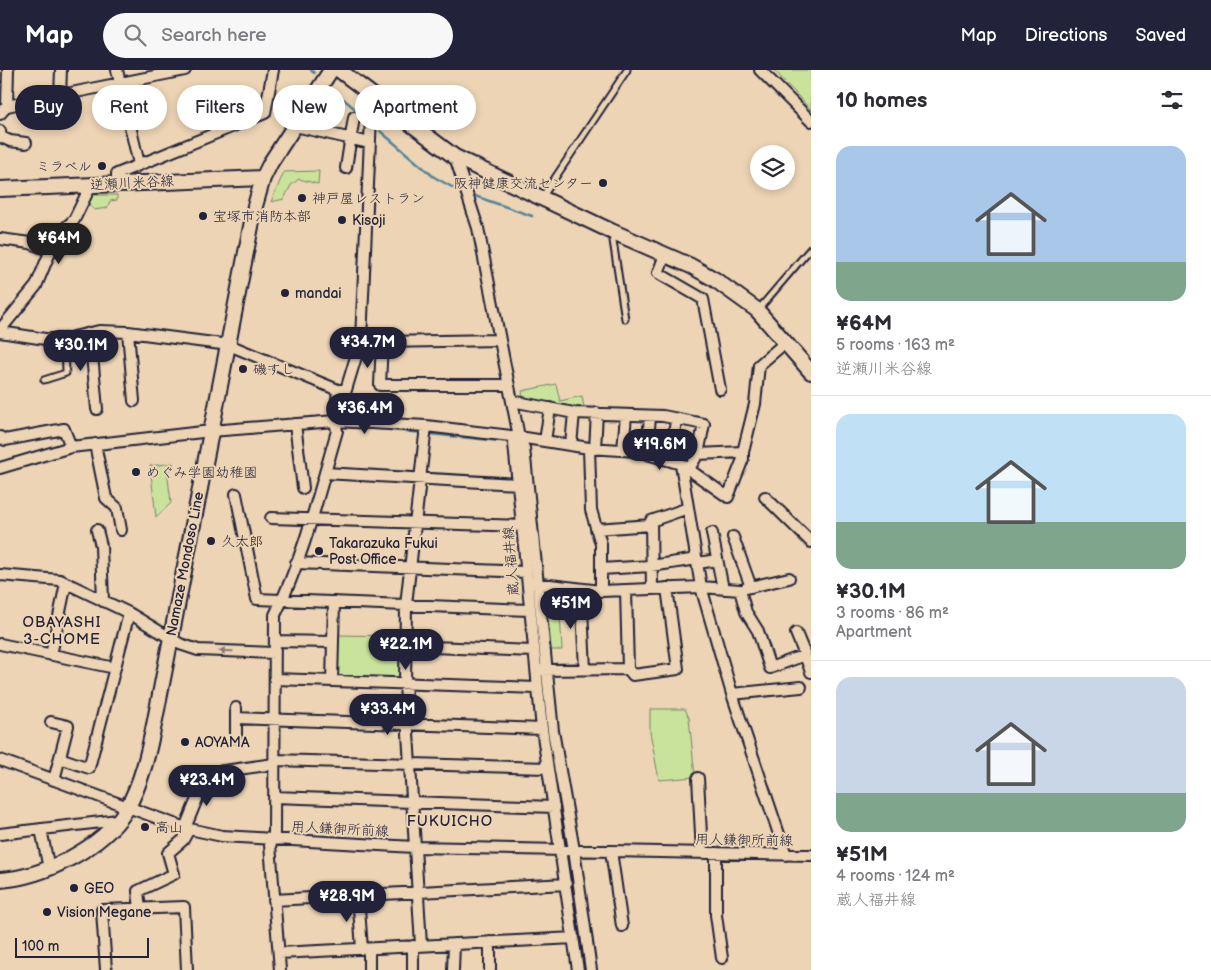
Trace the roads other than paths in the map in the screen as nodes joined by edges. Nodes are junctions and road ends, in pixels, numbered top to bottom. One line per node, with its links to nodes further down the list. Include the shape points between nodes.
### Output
1 (8, 70): 17 (street)
2 (61, 70): 12 (street)
3 (117, 70): 11 (street)
4 (185, 70): 10 (street)
5 (273, 70): 30 (street, via 265,113)
6 (331, 70): 13 (main road, Namaze Mondoso Line)
7 (339, 70): 14 (main road)
8 (627, 70): 36 (lane)
9 (760, 70): 20 (street)
10 (145, 74): 11 (street)
11 (118, 84): 15 (street); 30 (street)
12 (60, 85)
13 (321, 85)
14 (359, 85)
15 (82, 91)
16 (15, 104): 17 (street)
17 (7, 106): 18 (street)
18 (0, 114)
19 (354, 117): 26 (street)
20 (811, 121)
21 (293, 130): 32 (main road, Namaze Mondoso Line)
22 (313, 130): 26 (street)
23 (371, 130): 28 (street)
24 (419, 130): 29 (main road)
25 (0, 131): 27 (street, via 1,137)
26 (352, 139): 28 (street); 31 (street)
27 (26, 143)
28 (370, 143): 55 (street, via 361,340 346,390)
29 (455, 157): 36 (main road); 48 (street, 蔵人福井線, via 478,228)
30 (139, 164): 33 (street, via 117,174)
31 (346, 168)
32 (263, 178): 33 (main road, 逆瀬川米谷線); 50 (main road, Namaze Mondoso Line)
33 (117, 183): 34 (main road, 逆瀬川米谷線)
34 (91, 185): 35 (main road, 逆瀬川米谷線); 40 (street, via 74,220 61,232)
35 (0, 189)
36 (542, 197): 37 (main road)
37 (612, 231): 41 (main road); 43 (lane)
38 (0, 239): 40 (street, via 30,243)
39 (811, 248): 42 (lane)
40 (51, 251): 44 (street, via 36,286)
41 (665, 255): 42 (main road, via 714,279); 54 (street, via 658,273 703,298)
42 (757, 310): 49 (main road)
43 (625, 319)
44 (0, 331): 47 (street, via 45,340)
45 (128, 332): 46 (street); 50 (street); 56 (street)
46 (90, 333): 47 (street); 58 (street)
47 (65, 338): 52 (lane, via 66,373)
48 (500, 340): 53 (street, 蔵人福井線); 53 (street, via 382,342 380,385)
49 (786, 342): 51 (main road); 77 (street, via 759,365 755,404)
50 (229, 345): 55 (street); 68 (main road, Namaze Mondoso Line)
51 (811, 372)
52 (44, 380)
53 (509, 385): 57 (street, 蔵人福井線)
54 (720, 389)
55 (338, 390): 65 (street)
56 (134, 401)
57 (512, 401): 59 (street); 70 (street, 蔵人福井線)
58 (97, 408)
59 (550, 408): 60 (street); 71 (street)
60 (574, 412): 61 (street); 73 (street)
61 (597, 414): 62 (street); 75 (street)
62 (626, 415): 63 (street); 76 (street)
63 (650, 416): 64 (street); 78 (street)
64 (676, 419): 79 (street, via 704,424); 80 (street)
65 (335, 421): 66 (street); 67 (street); 82 (street, via 337,430)
66 (295, 424): 68 (street); 85 (street)
67 (426, 426): 70 (street); 83 (street)
68 (211, 431): 72 (street); 127 (main road, Namaze Mondoso Line)
69 (0, 437): 74 (street, via 5,440 64,429)
70 (515, 441): 71 (street); 84 (street, 蔵人福井線); 110 (street, via 524,448)
71 (545, 441): 73 (street)
72 (95, 444): 74 (street); 96 (street, via 106,498 117,508)
73 (572, 445): 75 (street)
74 (71, 447): 81 (street)
75 (592, 448): 76 (street); 94 (street, via 590,510)
76 (623, 450): 78 (street)
77 (743, 452): 79 (street); 80 (street, via 728,497)
78 (647, 454): 80 (street)
79 (698, 454): 80 (street)
80 (680, 465): 88 (street)
81 (0, 468)
82 (325, 473): 83 (street); 90 (street)
83 (420, 478): 84 (street); 91 (street)
84 (518, 484): 93 (street, 蔵人福井線)
85 (303, 488)
86 (236, 494): 120 (street, via 256,599)
87 (765, 497): 99 (street)
88 (688, 508): 92 (street, via 651,521); 101 (street)
89 (271, 518): 90 (street)
90 (310, 521): 91 (street); 102 (street)
91 (414, 523): 93 (street); 104 (street)
92 (651, 525): 94 (street); 103 (street)
93 (522, 526): 107 (street, 蔵人福井線)
94 (596, 528): 105 (street, via 601,544)
95 (98, 530): 121 (street)
96 (121, 530)
97 (712, 533): 100 (street)
98 (733, 537): 112 (street)
99 (811, 542)
100 (717, 560): 101 (street); 116 (street)
101 (698, 561): 103 (street); 111 (street)
102 (296, 562): 104 (street); 120 (street)
103 (652, 566): 105 (street); 115 (street)
104 (410, 567): 107 (street); 123 (street)
105 (601, 570): 119 (street)
106 (0, 575): 109 (street)
107 (526, 577): 110 (street); 124 (street, 蔵人福井線)
108 (789, 578): 112 (street)
109 (66, 583): 121 (street); 134 (street)
110 (538, 583): 114 (street); 138 (street)
111 (701, 587): 113 (street); 116 (street); 146 (street)
112 (752, 587): 118 (street)
113 (667, 588): 115 (street); 137 (street, via 678,669 633,675)
114 (581, 589): 119 (street); 139 (street)
115 (652, 589): 117 (street)
116 (723, 589): 118 (street)
117 (626, 590): 119 (street); 137 (street)
118 (740, 590): 135 (street, via 770,668)
119 (601, 591)
120 (283, 599): 122 (street); 128 (street, via 275,615)
121 (104, 601): 125 (street)
122 (334, 602): 123 (street); 129 (street)
123 (406, 605): 124 (street); 131 (street)
124 (529, 610): 132 (street, 蔵人福井線)
125 (129, 613): 127 (street); 136 (street)
126 (796, 633): 135 (street)
127 (171, 637): 133 (street, one-way to 127, via 198,650); 164 (main road, Namaze Mondoso Line, via 148,755)
128 (274, 641): 129 (street); 133 (street)
129 (333, 642): 142 (street)
130 (0, 644): 134 (street)
131 (406, 646): 132 (street); 143 (street)
132 (533, 652): 138 (street, 蔵人福井線)
133 (274, 653): 141 (street)
134 (50, 655): 136 (street)
135 (808, 659): 140 (street)
136 (114, 668): 152 (street, via 89,768)
137 (628, 669): 139 (street)
138 (541, 670): 139 (street); 145 (street, 蔵人福井線); 172 (street)
139 (585, 670)
140 (811, 672)
141 (275, 679): 142 (street); 147 (street)
142 (332, 681): 143 (street)
143 (405, 684): 145 (street); 149 (street)
144 (801, 687): 146 (street)
145 (537, 688): 150 (street, 蔵人福井線)
146 (732, 694): 176 (street)
147 (274, 718): 149 (street); 151 (street, via 236,713); 154 (street)
148 (51, 722): 152 (street, via 68,726)
149 (407, 724): 150 (street); 155 (street)
150 (542, 729): 156 (street, 蔵人福井線)
151 (236, 737)
152 (60, 758): 160 (street)
153 (0, 760): 160 (street, 用人鎌御所前線)
154 (274, 762): 155 (street); 157 (street); 161 (street)
155 (410, 764): 156 (street); 162 (street)
156 (548, 768): 163 (street, 蔵人福井線)
157 (217, 772)
158 (206, 777): 167 (street)
159 (698, 778): 174 (street)
160 (54, 780): 164 (street, 用人鎌御所前線)
161 (274, 797): 162 (street); 169 (street)
162 (412, 801): 163 (street); 170 (street)
163 (554, 807): 171 (street, 蔵人福井線)
164 (127, 808): 165 (main road, Namaze Mondoso Line); 167 (street, 用人鎌御所前線)
165 (118, 820): 166 (street); 178 (main road, Namaze Mondoso Line, via 80,852)
166 (41, 829): 168 (street); 178 (street)
167 (187, 829): 169 (street, 用人鎌御所前線, via 222,836); 184 (street, via 183,840 168,853 174,874 138,892)
168 (0, 834)
169 (274, 839): 170 (street, 用人鎌御所前線); 183 (street, via 270,845)
170 (414, 847): 171 (street, 用人鎌御所前線); 181 (street)
171 (561, 850): 172 (street, 用人鎌御所前線); 180 (street, 蔵人福井線)
172 (574, 850): 173 (street, 用人鎌御所前線); 201 (street)
173 (611, 851): 174 (street, 用人鎌御所前線); 185 (street)
174 (702, 853): 175 (street, 用人鎌御所前線)
175 (716, 853): 176 (street, 用人鎌御所前線); 192 (street, via 716,916)
176 (786, 854): 177 (street, 用人鎌御所前線)
177 (811, 855)
178 (49, 869): 179 (main road, Namaze Mondoso Line)
179 (0, 880)
180 (566, 884): 181 (street); 186 (street, 蔵人福井線)
181 (417, 892): 182 (street); 189 (street)
182 (358, 895): 183 (street); 190 (street)
183 (274, 900): 191 (street)
184 (140, 909): 193 (street, via 102,910); 194 (street, via 184,907)
185 (622, 926)
186 (574, 938): 187 (street); 200 (street, 蔵人福井線)
187 (490, 942): 188 (street); 199 (street)
188 (454, 944): 189 (street); 198 (street)
189 (417, 946): 190 (street); 197 (street)
190 (365, 949): 191 (street); 196 (street)
191 (279, 953): 195 (street)
192 (722, 958)
193 (106, 970)
194 (187, 970)
195 (280, 970)
196 (369, 970)
197 (413, 970)
198 (453, 970)
199 (490, 970)
200 (578, 970)
201 (591, 970)

